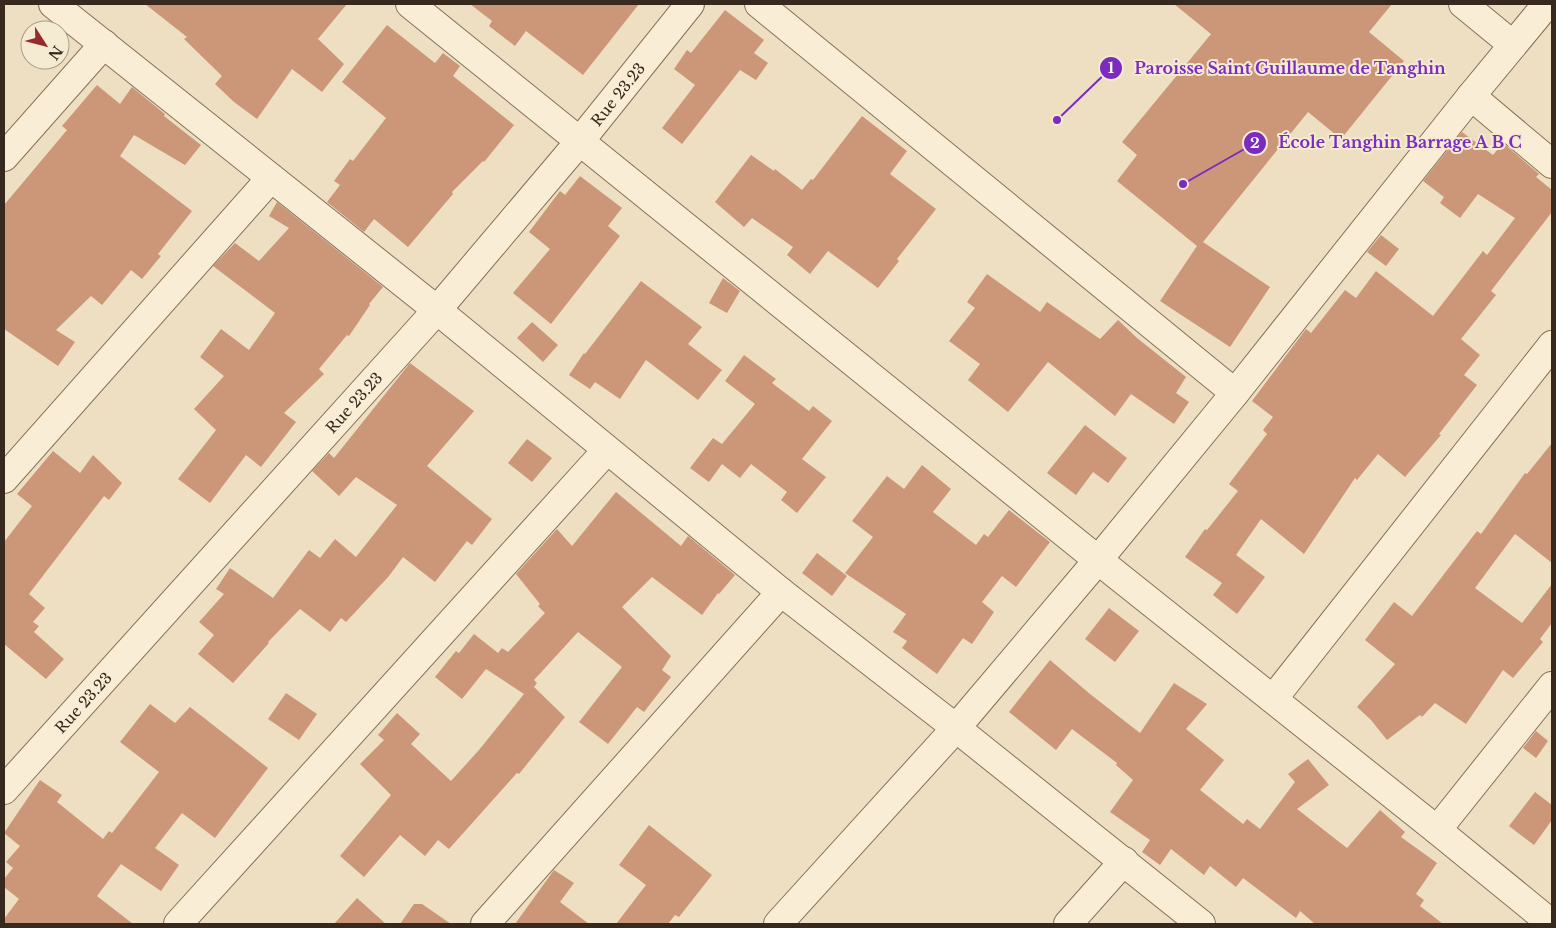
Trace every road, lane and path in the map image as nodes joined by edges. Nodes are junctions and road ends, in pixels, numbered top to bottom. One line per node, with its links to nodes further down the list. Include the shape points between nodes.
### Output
1 (53, 4): 7 (street)
2 (690, 4): 10 (street, Rue 23.23)
3 (759, 4): 16 (street)
4 (1463, 4): 8 (street)
5 (1547, 4): 8 (street)
6 (419, 6): 10 (street)
7 (104, 44): 11 (street); 13 (street)
8 (1513, 45): 9 (street)
9 (1471, 96): 12 (street); 16 (street)
10 (580, 142): 14 (street, Rue 23.23); 19 (street)
11 (4, 157)
12 (1552, 164)
13 (271, 178): 14 (street); 18 (street)
14 (437, 310): 17 (street); 24 (street, Rue 23.23)
15 (1552, 344): 22 (street)
16 (1234, 393): 19 (street)
17 (607, 450): 20 (street); 27 (street)
18 (4, 479)
19 (1098, 560): 22 (street); 23 (street)
20 (781, 592): 23 (street); 28 (street)
21 (1552, 686): 25 (street)
22 (1273, 699): 25 (street)
23 (956, 728): 26 (street); 29 (street)
24 (4, 790)
25 (1437, 830): 32 (street)
26 (1124, 861): 30 (street); 31 (street)
27 (178, 924)
28 (485, 924)
29 (778, 924)
30 (1068, 924)
31 (1201, 924)
32 (1552, 924)

